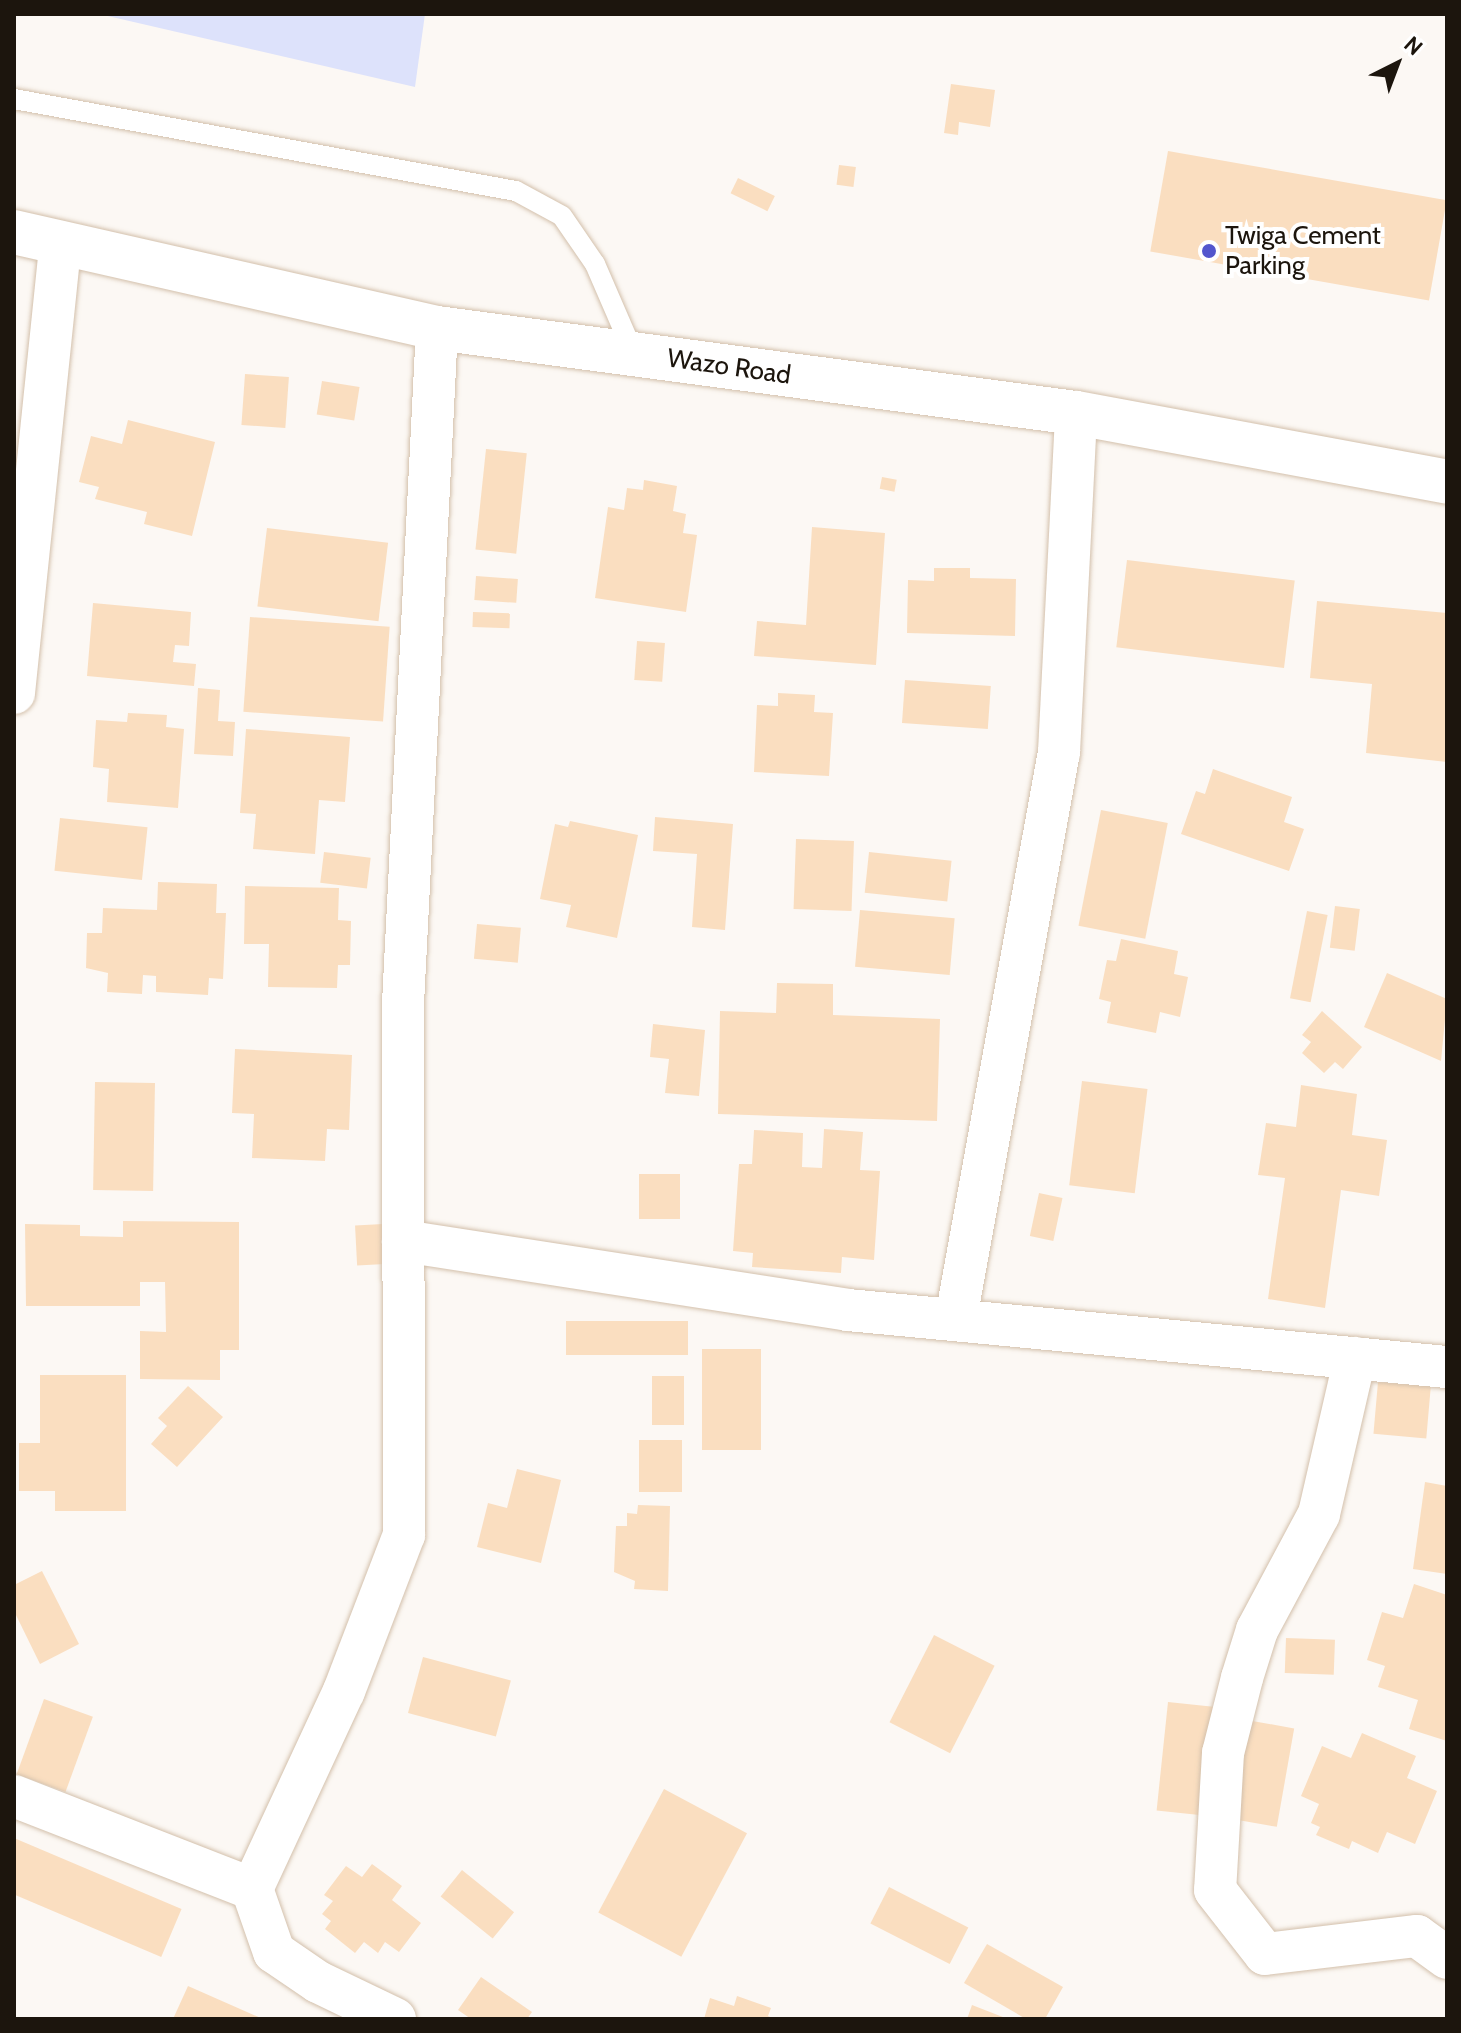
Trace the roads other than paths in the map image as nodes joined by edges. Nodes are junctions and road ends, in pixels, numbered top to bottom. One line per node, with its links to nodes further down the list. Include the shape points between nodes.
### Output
1 (14, 99): 5 (lane, via 516,191 562,216 595,264)
2 (14, 232): 3 (main road, Wazo Road)
3 (61, 242): 4 (main road, Wazo Road); 8 (street)
4 (437, 328): 5 (main road, Wazo Road); 9 (street, via 403,1004)
5 (634, 354): 6 (main road, Wazo Road)
6 (1076, 413): 7 (main road, Wazo Road); 10 (street, via 1072,588 1059,752)
7 (1447, 482)
8 (14, 693)
9 (403, 1241): 10 (street, via 848,1310); 14 (street, via 404,1535 344,1691)
10 (956, 1318): 11 (street)
11 (1355, 1358): 12 (street); 15 (street, via 1319,1514 1257,1630 1242,1678 1223,1753 1215,1890 1265,1954 1417,1936)
12 (1447, 1367)
13 (14, 1796): 14 (street)
14 (252, 1889): 16 (street, via 274,1952 318,1982)
15 (1447, 1958)
16 (395, 2019)

